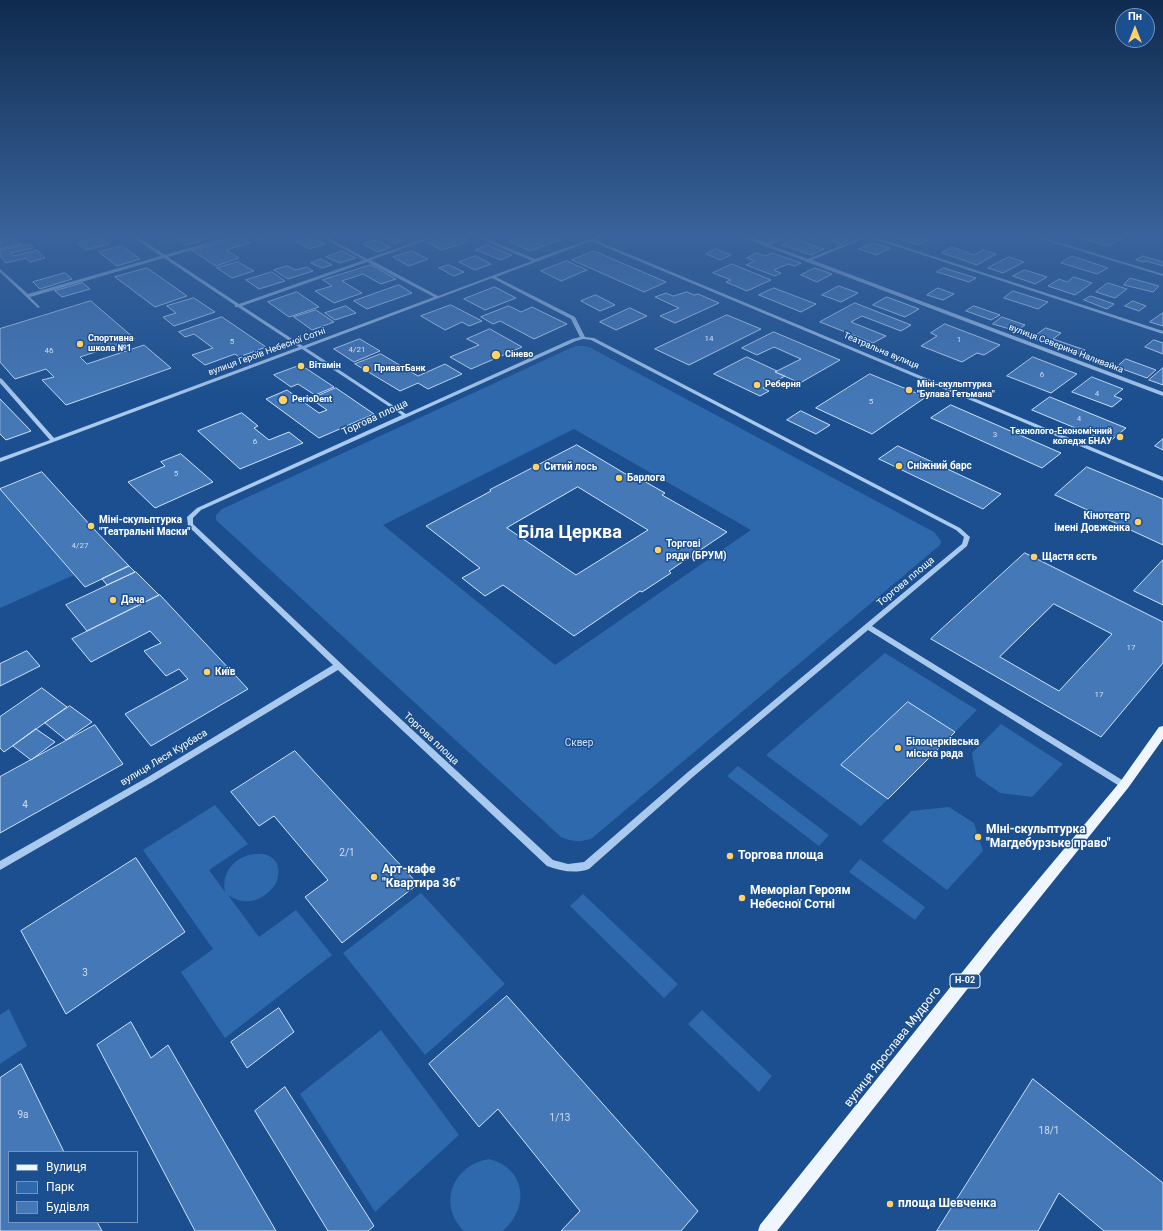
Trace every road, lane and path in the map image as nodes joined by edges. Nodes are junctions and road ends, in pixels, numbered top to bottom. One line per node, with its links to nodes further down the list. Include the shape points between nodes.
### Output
1 (22, 291): 11 (street)
2 (43, 291): 11 (street)
3 (215, 291): 13 (street)
4 (278, 291): 13 (street)
5 (426, 291): 12 (street)
6 (453, 291): 12 (street, вулиця Героїв Небесної Сотні)
7 (521, 291): 16 (street, via 573,318)
8 (715, 291): 23 (street, Театральна вулиця)
9 (892, 291): 19 (street, вулиця Северина Наливайка)
10 (1039, 291): 15 (street)
11 (27, 296): 14 (street)
12 (437, 297): 17 (street, вулиця Героїв Небесної Сотні)
13 (237, 306): 17 (street)
14 (38, 307)
15 (1163, 333)
16 (583, 338): 20 (street, Торгова площа); 24 (street, Торгова площа, via 592,339 958,529 967,537 965,545)
17 (300, 348): 20 (street); 21 (street, вулиця Героїв Небесної Сотні)
18 (0, 380): 21 (street)
19 (1163, 394)
20 (405, 415): 25 (street, Торгова площа, via 198,509 190,517 190,525)
21 (53, 440): 22 (street, вулиця Героїв Небесної Сотні)
22 (0, 460)
23 (1163, 479)
24 (868, 627): 25 (street, Торгова площа, via 691,774 586,866 568,868 550,863); 27 (street)
25 (338, 666): 28 (street, вулиця Леся Курбаса, via 146,782)
26 (1163, 730): 27 (main road, вулиця Ярослава Мудрого / Н-02)
27 (1124, 785): 29 (main road, вулиця Ярослава Мудрого / Н-02, via 997,940)
28 (0, 866)
29 (766, 1231)

